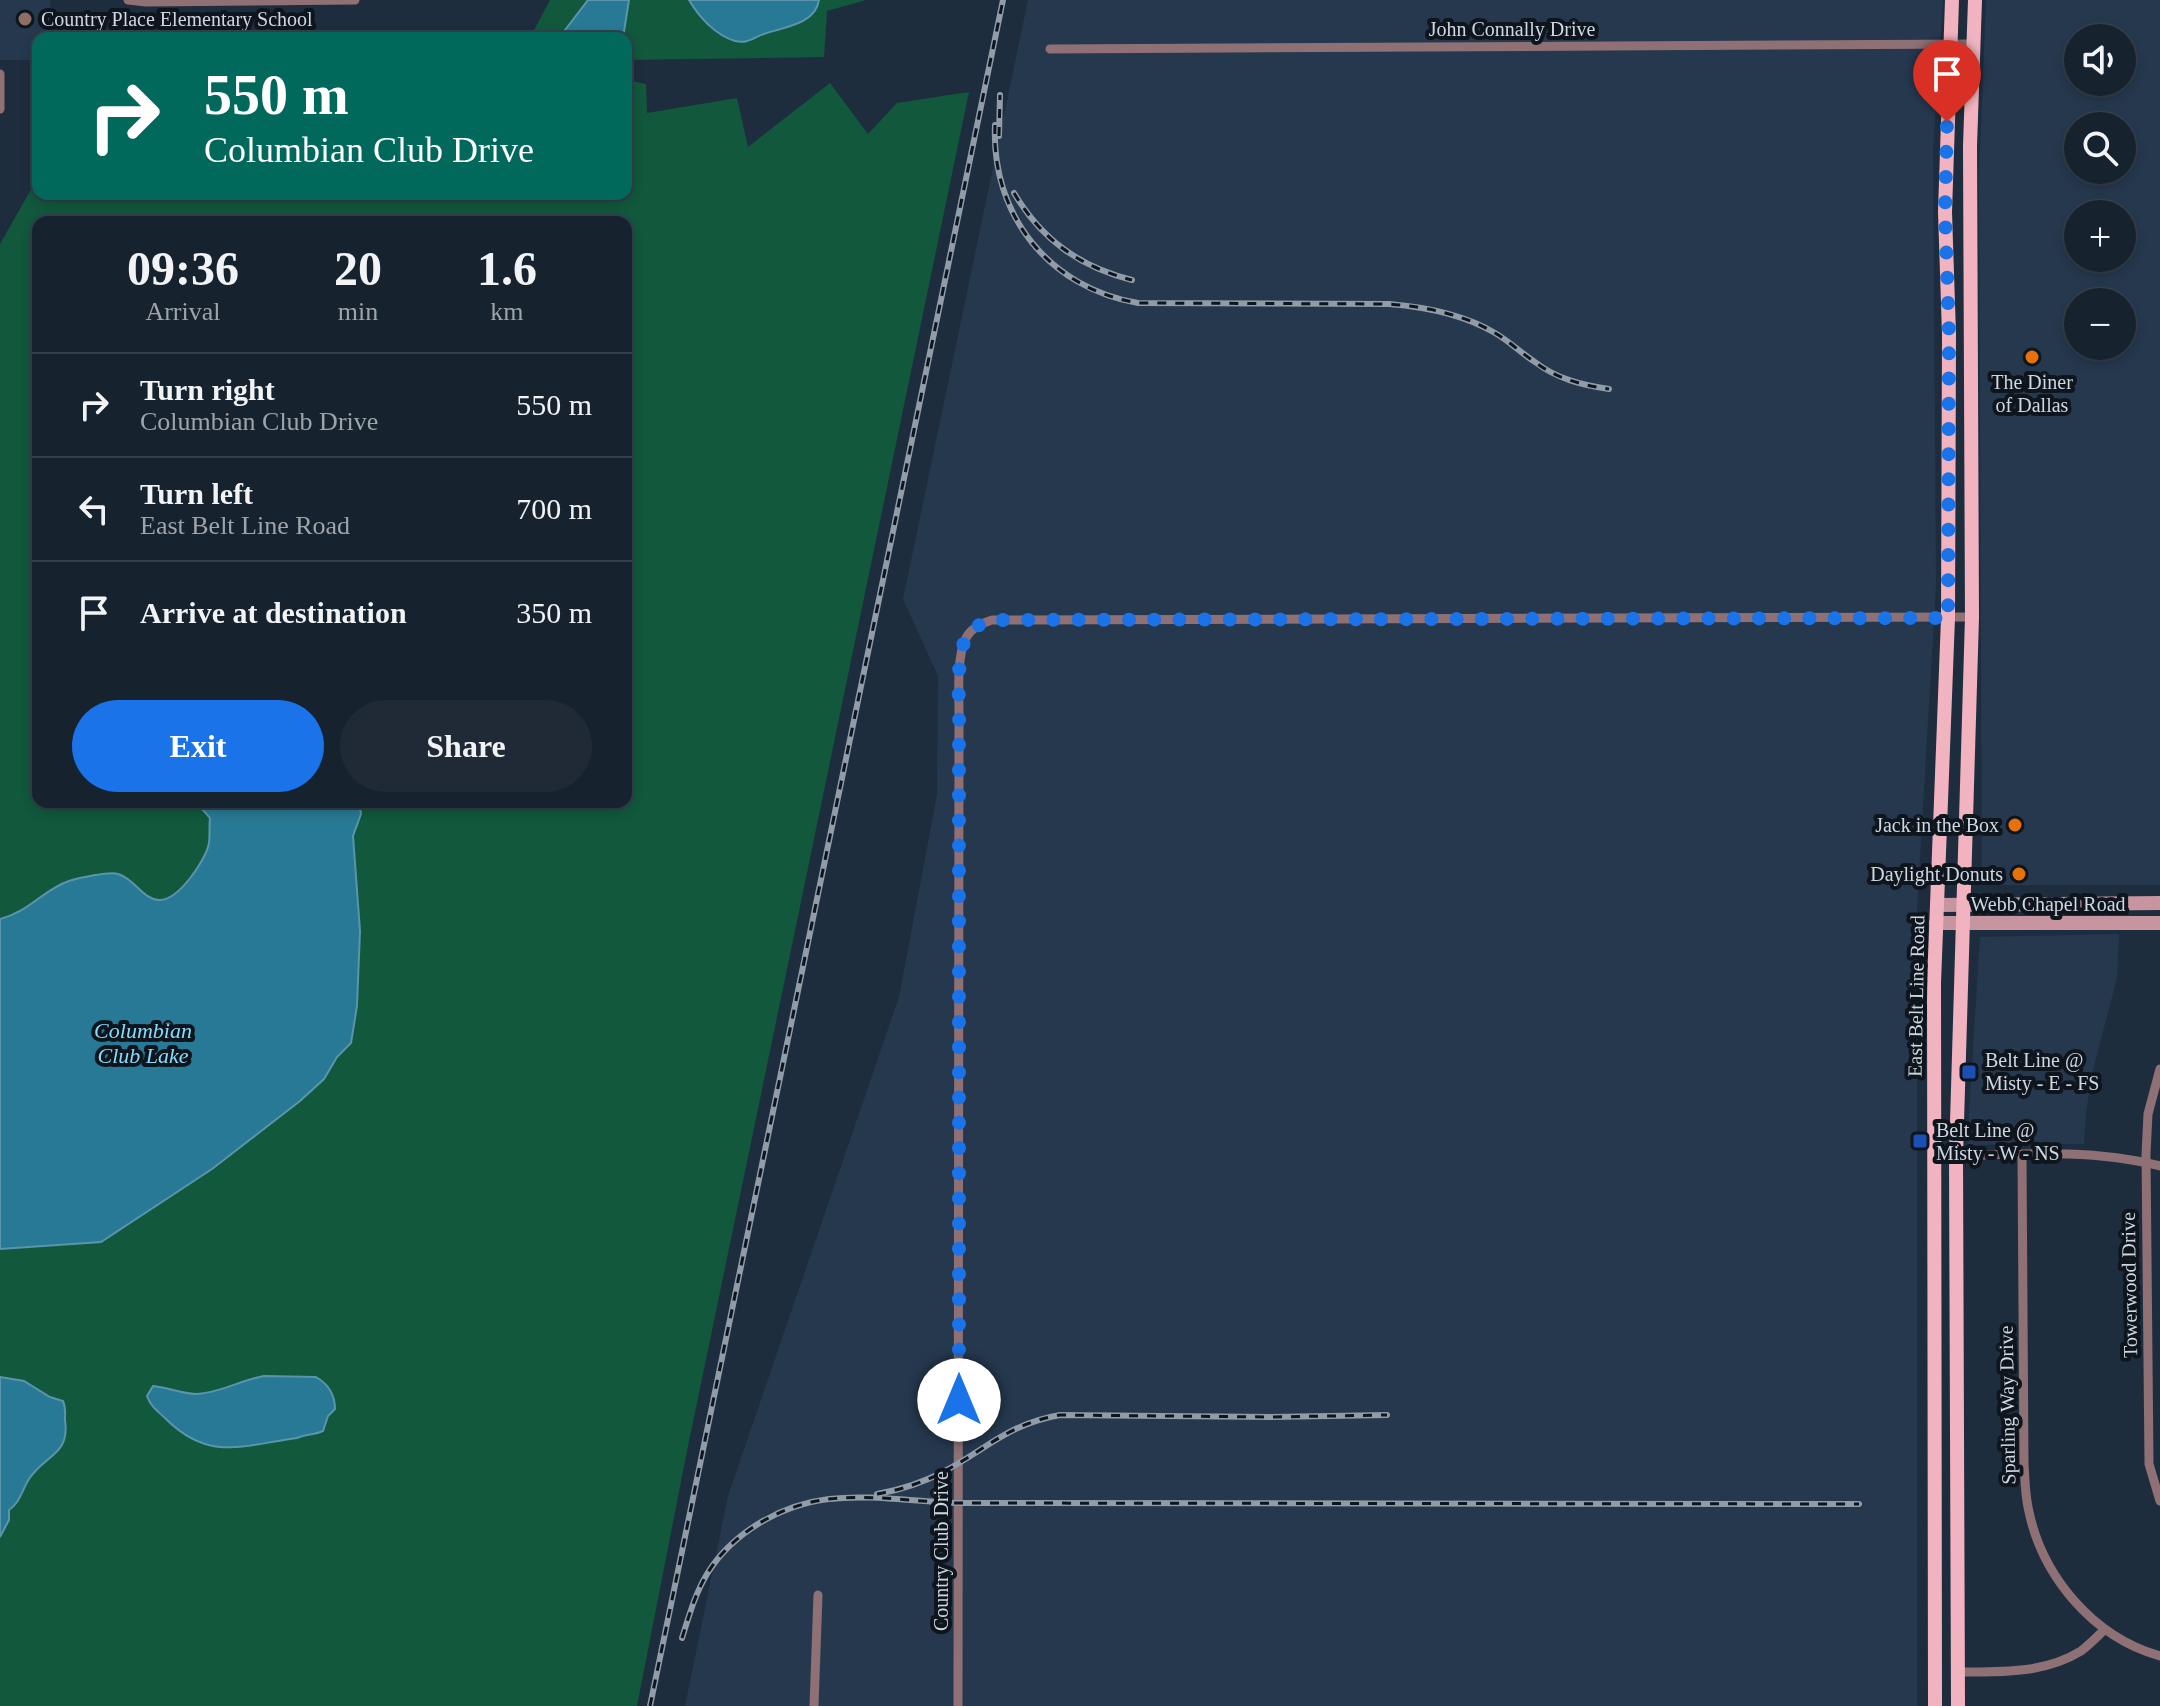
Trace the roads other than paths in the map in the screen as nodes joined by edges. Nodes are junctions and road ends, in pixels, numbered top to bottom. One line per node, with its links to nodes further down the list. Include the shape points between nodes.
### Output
1 (128, 0): 2 (street)
2 (355, 0)
3 (1952, 0): 5 (main road, East Belt Line Road)
4 (1975, 0): 6 (main road)
5 (1951, 44): 6 (street, John Connally Drive); 7 (street, John Connally Drive); 10 (main road, East Belt Line Road, via 1945,212)
6 (1974, 44): 11 (main road)
7 (1050, 49)
8 (0, 74): 9 (street)
9 (0, 109)
10 (1949, 334): 11 (main road); 13 (main road, East Belt Line Road)
11 (1970, 334): 12 (main road)
12 (1972, 617): 13 (street); 16 (main road)
13 (1948, 618): 15 (main road, East Belt Line Road); 36 (street, Country Club Drive, via 992,620 971,631 961,664 959,729)
14 (2160, 903): 17 (main road, Webb Chapel Road)
15 (1937, 905): 16 (main road, Webb Chapel Road); 18 (main road, East Belt Line Road)
16 (1963, 905): 17 (main road, Webb Chapel Road); 20 (main road)
17 (2033, 905): 21 (main road)
18 (1936, 923): 20 (main road, Webb Chapel Road); 25 (main road, East Belt Line Road)
19 (2160, 923): 21 (main road, Webb Chapel Road)
20 (1961, 924): 21 (main road, Webb Chapel Road); 24 (main road)
21 (2033, 924)
22 (2160, 1069): 26 (street, Towerwood Drive, via 2148,1114)
23 (2022, 1155): 24 (street); 26 (street); 32 (street, Sparling Way Drive, via 2028,1508 2054,1573 2073,1601)
24 (1956, 1156): 25 (street); 29 (main road)
25 (1933, 1157): 28 (main road, East Belt Line Road)
26 (2146, 1162): 27 (street); 30 (street, Towerwood Drive, via 2149,1464)
27 (2160, 1166)
28 (1933, 1469): 29 (main road); 37 (main road, East Belt Line Road)
29 (1957, 1469): 34 (main road)
30 (2160, 1501)
31 (818, 1595): 35 (street)
32 (2104, 1630): 33 (street, Sparling Way Drive); 34 (street, via 2081,1650 2034,1668)
33 (2160, 1656)
34 (1958, 1672): 38 (main road)
35 (814, 1706)
36 (958, 1706)
37 (1935, 1706)
38 (1958, 1706)

